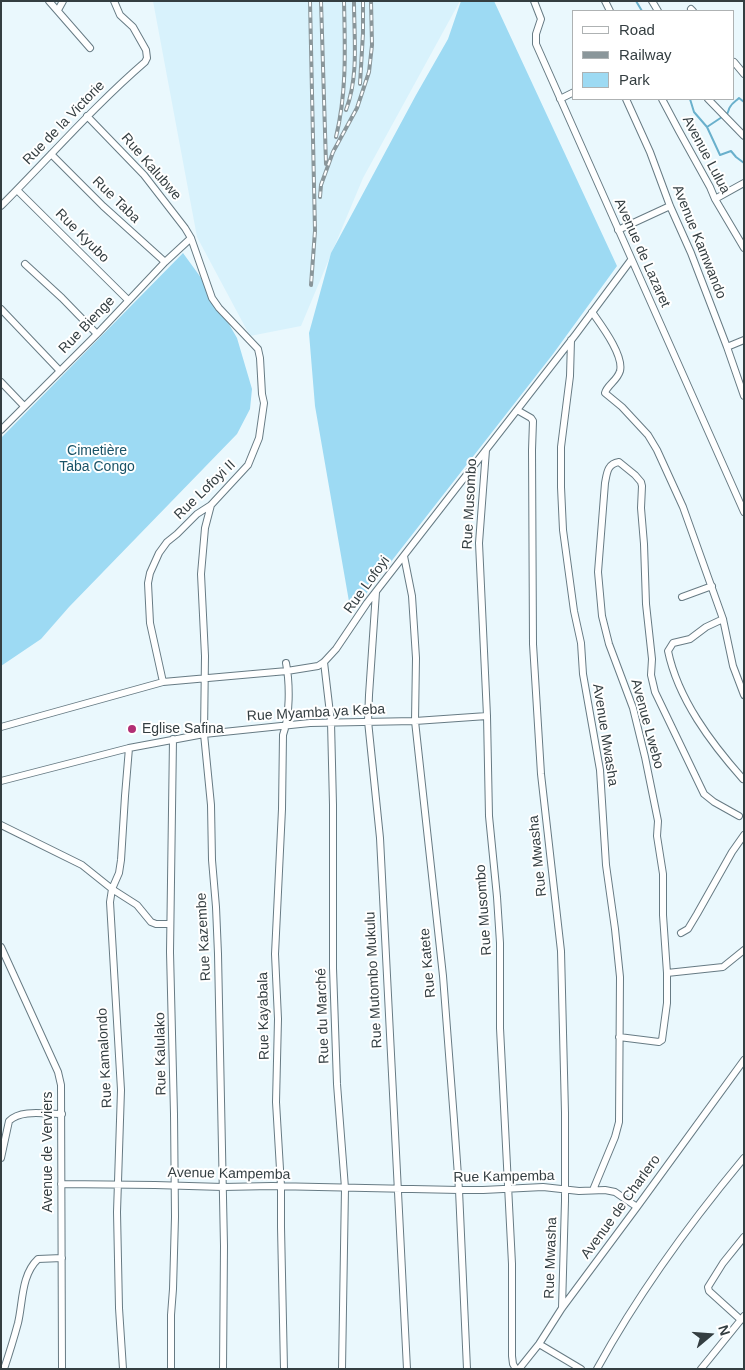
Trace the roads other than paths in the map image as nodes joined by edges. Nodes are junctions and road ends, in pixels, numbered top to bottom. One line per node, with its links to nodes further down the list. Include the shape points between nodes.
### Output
1 (49, 1): 5 (street)
2 (63, 1): 5 (street)
3 (114, 1): 14 (street, Rue de la Victorie, via 146,50 146,60)
4 (534, 1): 10 (street, Avenue de Lazaret, via 541,19 536,44)
5 (58, 10): 6 (street)
6 (90, 48)
7 (735, 63): 8 (street)
8 (744, 74)
9 (572, 93): 10 (street)
10 (560, 99): 22 (street, Avenue de Lazaret)
11 (626, 100): 21 (street, Avenue Kamwando)
12 (662, 100): 19 (street, Avenue Lulua)
13 (709, 100): 15 (street)
14 (87, 116): 16 (street, Rue de la Victorie); 23 (street, Rue Kalubwe, via 144,175)
15 (743, 134)
16 (51, 154): 18 (street, Rue de la Victorie); 26 (street, Rue Taba)
17 (744, 183): 19 (street)
18 (17, 190): 20 (street, Rue de la Victorie); 28 (street, Rue Kyubo)
19 (715, 199): 24 (street, Avenue Lulua)
20 (1, 206)
21 (670, 206): 22 (street); 34 (street, Avenue Kamwando)
22 (618, 230): 25 (street, Avenue de Lazaret)
23 (191, 238): 26 (street, Rue Bienge); 42 (street, Rue Lofoyi II, via 212,298 258,349 264,403 259,438 248,465)
24 (744, 248)
25 (631, 260): 30 (street, Rue Lofoyi); 43 (street, Avenue de Lazaret)
26 (165, 262): 28 (street, Rue Bienge)
27 (26, 264): 31 (street)
28 (128, 300): 31 (street, Rue Bienge)
29 (1, 309): 35 (street)
30 (592, 312): 32 (street, Rue Lofoyi); 45 (street, via 612,342 620,367 617,378 605,394 628,413 657,450 683,507)
31 (97, 334): 35 (street, Rue Bienge)
32 (571, 340): 39 (street, Rue Lofoyi); 75 (street, Avenue Mwasha, via 562,447 563,530 600,770 606,865 620,977)
33 (744, 340): 34 (street)
34 (727, 347): 37 (street, Avenue Kamwando)
35 (60, 371): 38 (street, Rue Bienge)
36 (1, 382): 38 (street)
37 (744, 396)
38 (24, 406): 40 (street, Rue Bienge)
39 (517, 410): 41 (street, Rue Lofoyi); 86 (street, Rue Mwasha, via 533,420 533,644 541,774 560,951)
40 (1, 430)
41 (486, 450): 44 (street, Rue Lofoyi); 55 (street, Rue Musombo, via 479,544)
42 (211, 505): 52 (street, Rue Kazembe, via 205,528 201,574); 53 (street, Rue Lofoyi II, via 167,542 158,553 148,578 150,623)
43 (744, 512)
44 (404, 556): 46 (street, Rue Lofoyi); 56 (street, Rue Katete, via 412,596)
45 (712, 586): 47 (street); 48 (street)
46 (376, 591): 49 (street, Rue Lofoyi); 57 (street, Rue Mutombo Mukulu)
47 (682, 597)
48 (723, 619): 54 (street, via 733,666); 64 (street, via 690,639 673,643 668,651 684,696 705,731)
49 (324, 662): 51 (street); 58 (street, Rue du Marché)
50 (286, 663): 51 (street, Rue Kayabala)
51 (287, 672): 52 (street); 59 (street, Rue Kayabala)
52 (205, 679): 53 (street); 61 (street, Rue Kazembe)
53 (163, 682): 60 (street)
54 (744, 695)
55 (487, 716): 56 (street, Rue Myamba ya Keba); 87 (street, Rue Musombo, via 490,816 500,944 500,1028)
56 (415, 720): 57 (street, Rue Myamba ya Keba); 89 (street, Rue Katete, via 443,976)
57 (368, 721): 58 (street, Rue Myamba ya Keba); 88 (street, Rue Mutombo Mukulu, via 380,838)
58 (331, 722): 59 (street, Rue Myamba ya Keba); 85 (street, Rue du Marché, via 333,968)
59 (286, 725): 61 (street, Rue Myamba ya Keba); 83 (street, Rue Kayabala, via 283,735 275,954 278,1019 276,1102)
60 (1, 727)
61 (204, 734): 62 (street, Rue Myamba ya Keba); 84 (street, Rue Kazembe, via 216,908)
62 (174, 739): 63 (street, Rue Myamba ya Keba); 70 (street, Rue Kalulako)
63 (129, 748): 65 (street, Rue Myamba ya Keba); 69 (street, Rue Kamalondo, via 121,860)
64 (743, 779)
65 (1, 781)
66 (739, 816): 74 (street, Avenue Lwebo, via 704,794 655,692 646,604 641,482 619,462 615,463 608,469 605,483 598,572 601,604 609,644 633,708 657,815)
67 (1, 825): 69 (street, via 74,860)
68 (744, 835): 71 (street, via 698,914 688,929)
69 (112, 889): 70 (street, via 137,906 151,922); 81 (street, Rue Kamalondo, via 110,912 121,1090)
70 (170, 924): 82 (street, Rue Kalulako)
71 (681, 933)
72 (1, 947): 77 (street, Avenue de Verviers, via 58,1072)
73 (744, 950): 74 (street, via 723,967)
74 (667, 973): 75 (street, Avenue Lwebo, via 662,1040)
75 (618, 1037): 90 (street, Avenue Mwasha, via 619,1122)
76 (744, 1060): 91 (street, Avenue de Charlero)
77 (62, 1114): 78 (street, via 32,1113 12,1118 8,1122); 80 (street, Avenue de Verviers)
78 (1, 1158)
79 (744, 1158): 108 (street, via 660,1267)
80 (61, 1184): 81 (street, Avenue Kampemba); 93 (street, Avenue de Verviers)
81 (118, 1185): 82 (street, Avenue Kampemba); 99 (street, Rue Kamalondo)
82 (174, 1186): 84 (street, Avenue Kampemba); 100 (street, Rue Kalulako)
83 (281, 1186): 84 (street, Avenue Kampemba); 85 (street, Avenue Kampemba); 102 (street, Rue Kayabala)
84 (223, 1187): 101 (street, Rue Kazembe)
85 (345, 1188): 88 (street, Avenue Kampemba); 103 (street, Rue du Marché)
86 (565, 1188): 87 (street, Rue Kampemba); 90 (street, Rue Kampemba); 94 (street, Rue Mwasha)
87 (508, 1189): 89 (street, Rue Kampemba); 106 (street, Rue Musombo, via 512,1356)
88 (397, 1190): 89 (street, Rue Kampemba); 104 (street, Rue Mutombo Mukulu)
89 (459, 1190): 105 (street, Rue Katete)
90 (594, 1190): 91 (street, Rue Kampemba, via 615,1192)
91 (637, 1207): 94 (street, Avenue de Charlero)
92 (744, 1237): 95 (street, via 708,1287)
93 (62, 1258): 97 (street, via 34,1262 23,1290 17,1326); 98 (street, Avenue de Verviers)
94 (562, 1308): 96 (street, Avenue de Charlero)
95 (742, 1318): 109 (street)
96 (539, 1344): 106 (street, Avenue de Charlero); 107 (street)
97 (4, 1369)
98 (62, 1369)
99 (123, 1369)
100 (171, 1369)
101 (223, 1369)
102 (284, 1369)
103 (342, 1369)
104 (407, 1369)
105 (467, 1369)
106 (517, 1369)
107 (580, 1369)
108 (597, 1369)
109 (701, 1369)

